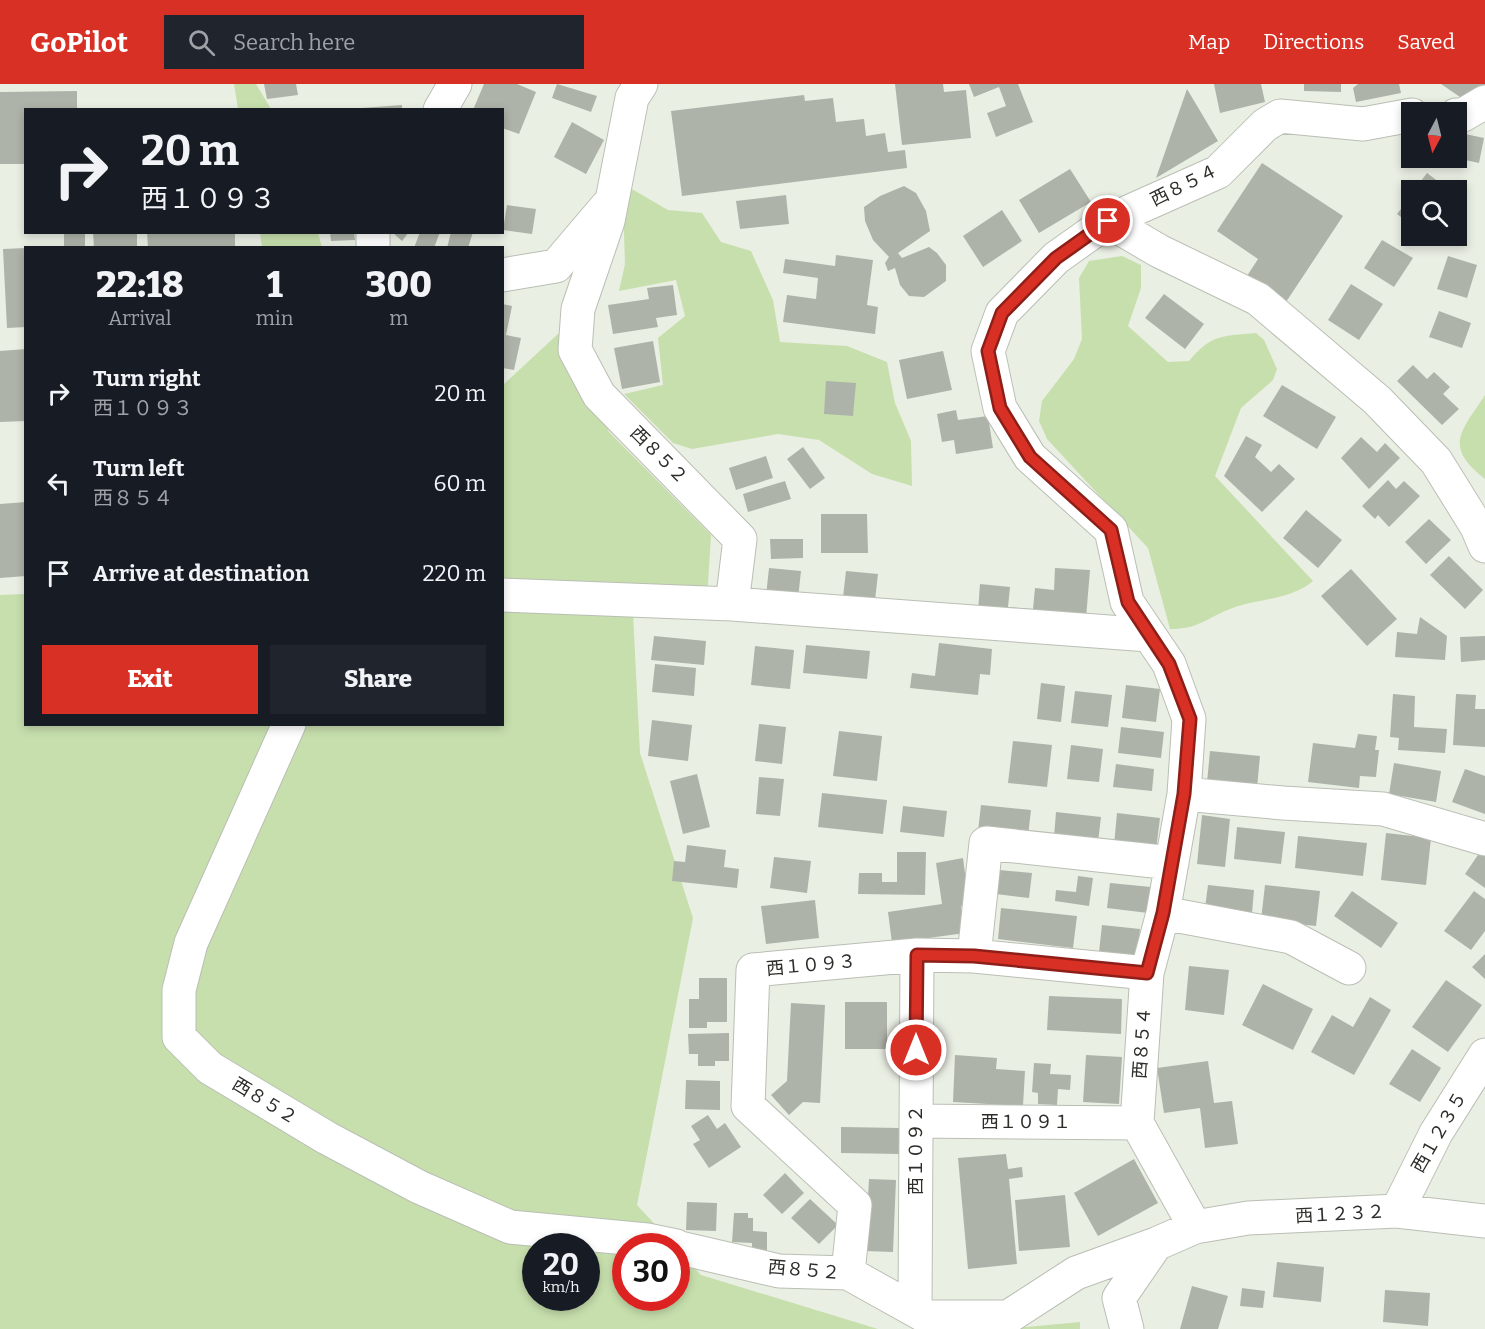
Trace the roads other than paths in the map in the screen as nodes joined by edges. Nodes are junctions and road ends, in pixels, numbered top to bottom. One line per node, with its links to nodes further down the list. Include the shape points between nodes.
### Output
1 (454, 84): 4 (street)
2 (640, 84): 7 (street, 西８５２, via 632,98)
3 (1485, 102): 5 (street)
4 (441, 108)
5 (1467, 113)
6 (1401, 118): 8 (street, 西８５４, via 1364,124 1280,116 1265,125 1218,171)
7 (614, 198): 9 (street, via 556,266); 12 (street, 西８５２, via 578,309 575,350 599,395 740,538)
8 (1108, 221): 10 (street, via 1159,251 1258,299 1377,400 1436,462); 13 (street, 西８５４, via 1056,258 1002,313 988,351 1000,408 1030,457 1111,530 1128,602)
9 (504, 275)
10 (1485, 546)
11 (504, 595): 12 (street)
12 (732, 604): 13 (street)
13 (1149, 635): 15 (street, 西８５４, via 1169,664 1190,719)
14 (288, 726): 29 (street, 西８５２, via 191,943 179,990 179,1037 210,1068 419,1187 510,1227)
15 (1184, 794): 16 (street, via 1383,809); 17 (street, 西８５４)
16 (1485, 839)
17 (1172, 863): 18 (street, 西８５４); 20 (street, via 986,843)
18 (1163, 913): 21 (street, via 1291,937); 22 (street, 西８５４)
19 (917, 955): 20 (street, 西１０９３); 24 (street, 西１０９２); 32 (street, 西１０９３, via 753,970 748,1106 855,1205)
20 (974, 956): 22 (street, 西１０９３)
21 (1349, 968)
22 (1147, 973): 25 (street, 西８５４)
23 (1485, 1055): 26 (street, 西１２３５, via 1436,1133)
24 (916, 1121): 25 (street, 西１０９１); 33 (street, 西１０９２)
25 (1137, 1123): 28 (street)
26 (1397, 1211): 27 (street, 西１２３２); 28 (street, 西１２３２, via 1248,1218)
27 (1485, 1221)
28 (1195, 1227): 30 (street, 西１２３２)
29 (612, 1237)
30 (1156, 1244): 33 (street, 西８５２, via 1076,1273 1008,1317 927,1317); 34 (street, via 1119,1298)
31 (690, 1250): 32 (street, 西８５２, via 779,1271)
32 (848, 1273): 33 (street, 西８５２)
33 (915, 1310)
34 (1127, 1329)

